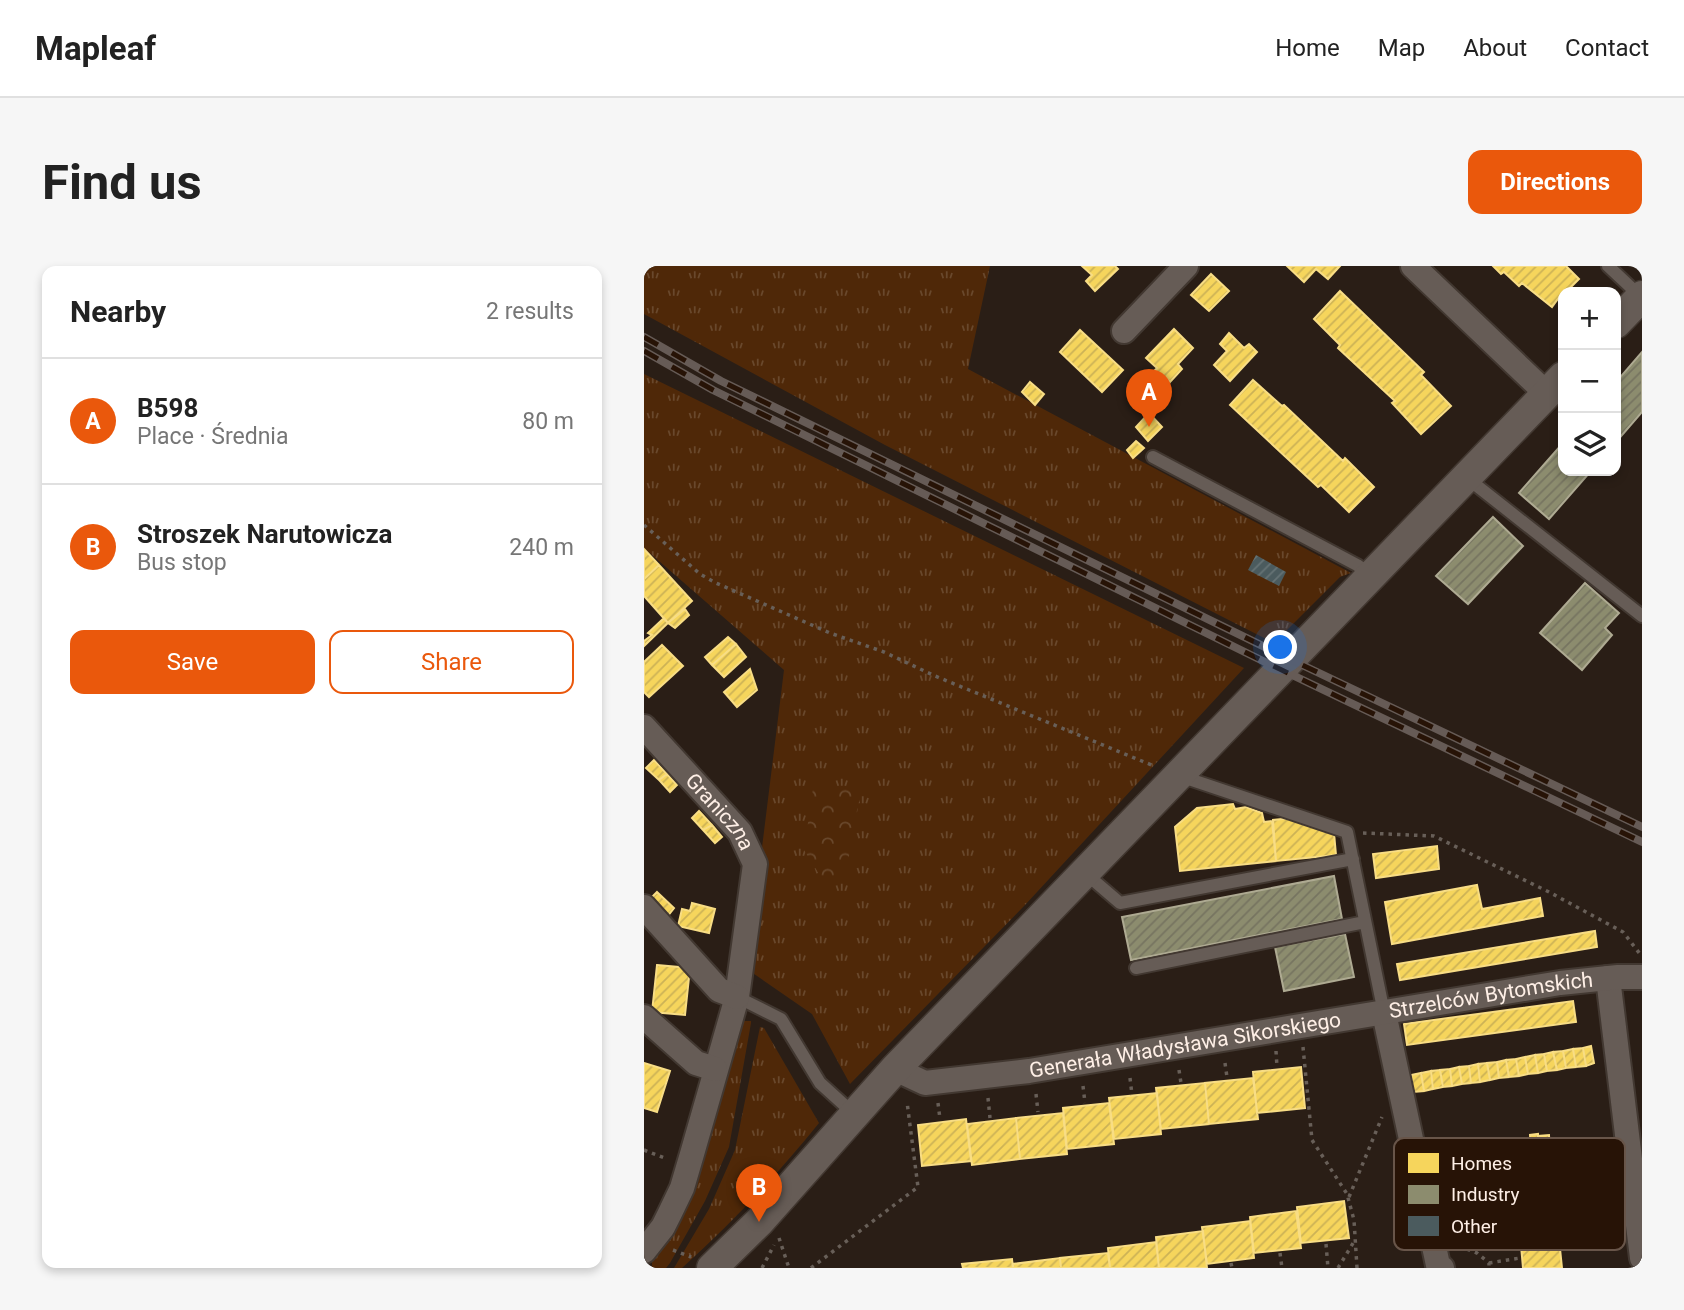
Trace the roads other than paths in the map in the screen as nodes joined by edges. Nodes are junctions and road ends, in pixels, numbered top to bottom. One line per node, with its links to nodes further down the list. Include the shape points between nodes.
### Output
1 (1186, 266): 6 (street)
2 (1413, 266): 7 (street)
3 (1608, 266): 4 (lane)
4 (1641, 296): 5 (street)
5 (1621, 318)
6 (1124, 331)
7 (1555, 385): 9 (street)
8 (1153, 457): 10 (lane)
9 (1467, 477): 10 (street); 11 (lane)
10 (1372, 576): 13 (street)
11 (1642, 616)
12 (644, 727): 21 (street, Graniczna, via 740,832 755,864)
13 (1179, 776): 14 (lane, via 1347,832); 15 (street)
14 (1353, 859): 15 (lane, via 1120,903); 17 (lane)
15 (1085, 873): 25 (street)
16 (644, 907): 21 (street, via 719,990)
17 (1365, 922): 18 (lane); 22 (lane)
18 (1136, 968)
19 (1642, 977): 20 (street, Strzelców Bytomskich)
20 (1608, 978): 22 (street, Strzelców Bytomskich); 29 (street, Strzelców Bytomskich)
21 (737, 997): 24 (street, Graniczna); 26 (lane, via 781,1019 820,1083)
22 (1384, 1013): 25 (street, Generała Władysława Sikorskiego, via 925,1083); 27 (street, Strzelców Bytomskich)
23 (644, 1017): 24 (street, via 696,1063)
24 (715, 1069): 28 (street, Graniczna, via 682,1188)
25 (895, 1069): 26 (street)
26 (853, 1113): 30 (street, via 759,1222)
27 (1411, 1138)
28 (649, 1245)
29 (1642, 1258)
30 (706, 1264)

